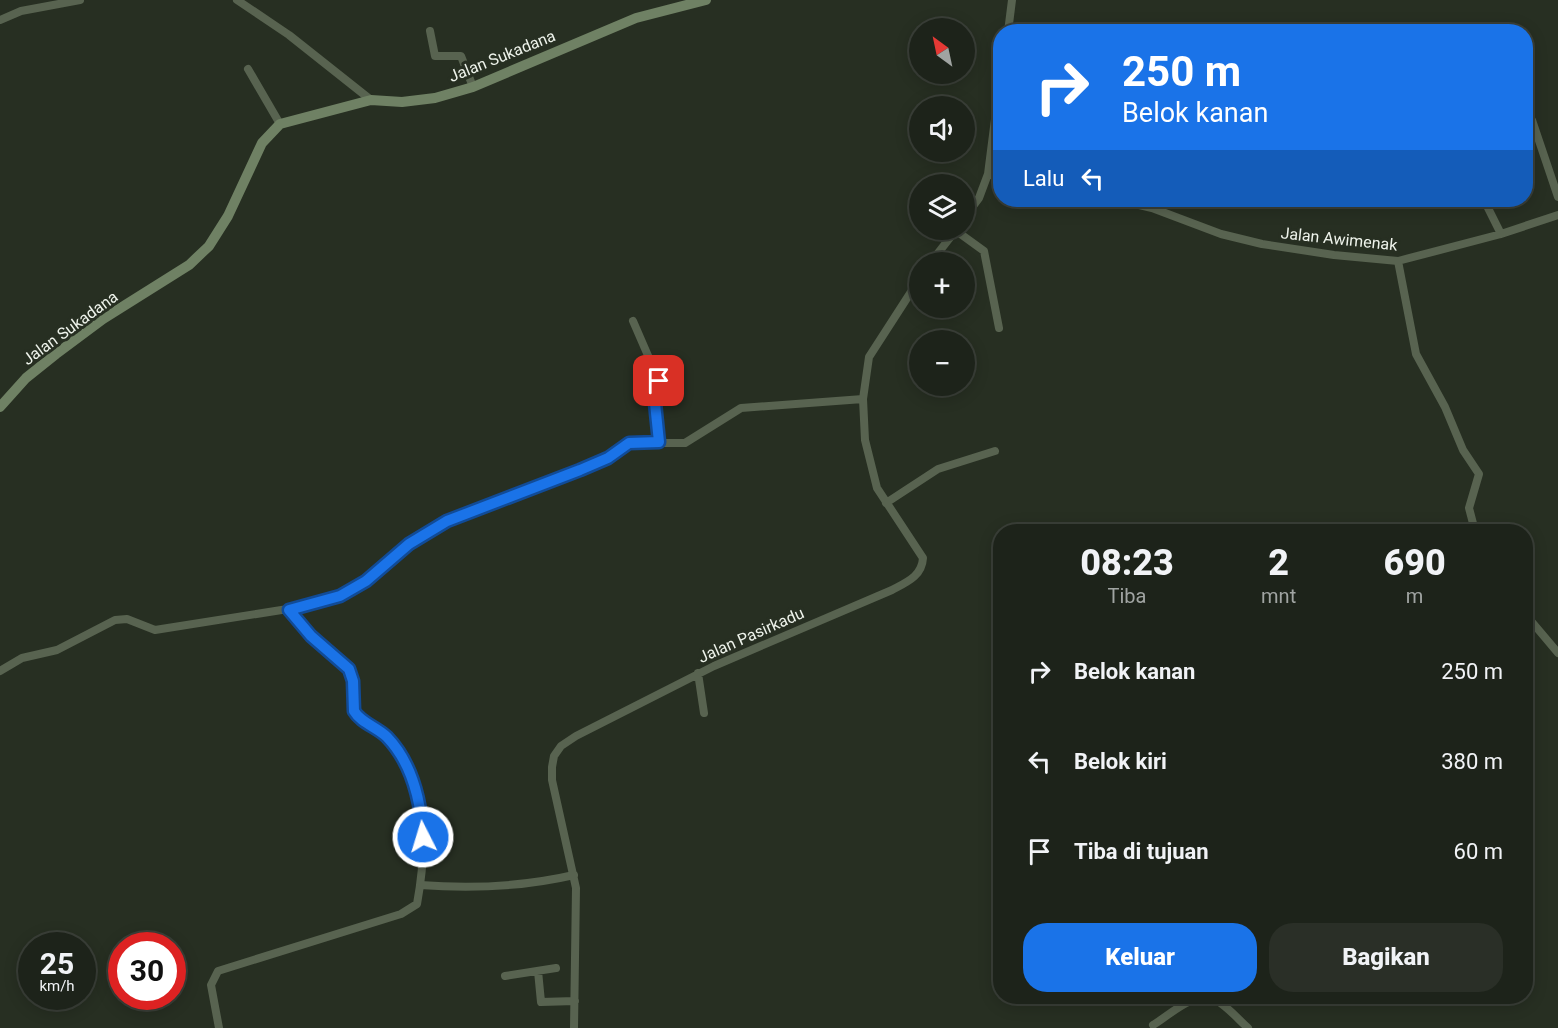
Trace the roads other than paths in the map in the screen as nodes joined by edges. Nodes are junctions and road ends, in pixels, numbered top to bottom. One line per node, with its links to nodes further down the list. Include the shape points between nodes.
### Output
1 (80, 0): 5 (street, via 21,11)
2 (237, 0): 10 (street, via 289,35)
3 (706, 0): 9 (main road, Jalan Sukadana, via 636,18)
4 (1012, 0): 6 (street)
5 (0, 20)
6 (1009, 24)
7 (430, 31): 9 (street, via 435,56 461,56)
8 (248, 69): 12 (street)
9 (473, 87): 10 (main road, Jalan Sukadana, via 413,101)
10 (371, 100): 12 (main road, Jalan Sukadana)
11 (1533, 123): 16 (street)
12 (280, 124): 28 (main road, Jalan Sukadana, via 262,142 228,216 209,246 189,265 56,354 26,378)
13 (993, 135): 14 (street)
14 (988, 174): 15 (street); 17 (street)
15 (993, 175)
16 (1558, 197)
17 (975, 203)
18 (1148, 207): 23 (street, Jalan Awimenak, via 1221,234 1262,244)
19 (1488, 207): 21 (street)
20 (1558, 215): 21 (street, Jalan Awimenak)
21 (1501, 234): 23 (street, Jalan Awimenak)
22 (969, 240): 26 (street, via 984,251)
23 (1398, 261): 32 (street, via 1416,354 1463,450 1479,474 1469,508)
24 (909, 295): 27 (street, Jalan Pasirkadu, via 869,357)
25 (633, 321): 29 (street, via 659,381 655,403)
26 (999, 328)
27 (863, 399): 29 (street, via 741,408 685,442); 31 (street, Jalan Pasirkadu, via 871,471)
28 (0, 407)
29 (659, 442): 33 (street, via 629,443 608,458 580,470 447,521 340,596)
30 (994, 451): 31 (street, via 938,469)
31 (886, 503): 37 (street, Jalan Pasirkadu, via 923,558 918,574 892,590)
32 (1473, 524)
33 (289, 610): 36 (street, via 155,630 127,619 115,620 57,650 22,658); 40 (street, via 311,636 349,669 354,711 387,737 406,766 422,811)
34 (1533, 623): 35 (street)
35 (1558, 653)
36 (0, 671)
37 (698, 673): 38 (street); 39 (street, Jalan Pasirkadu, via 576,736 554,756 552,780)
38 (704, 713)
39 (574, 875): 40 (street, via 499,887); 44 (street, Jalan Pasirkadu)
40 (420, 885): 48 (street, via 417,904 401,914 218,971 211,986)
41 (556, 968): 42 (street)
42 (538, 971): 43 (street); 44 (street, via 542,1003)
43 (505, 976)
44 (575, 1001): 49 (street, Jalan Pasirkadu)
45 (1187, 1004): 47 (street)
46 (1221, 1004): 50 (street)
47 (1153, 1025)
48 (219, 1028)
49 (574, 1028)
50 (1248, 1028)

